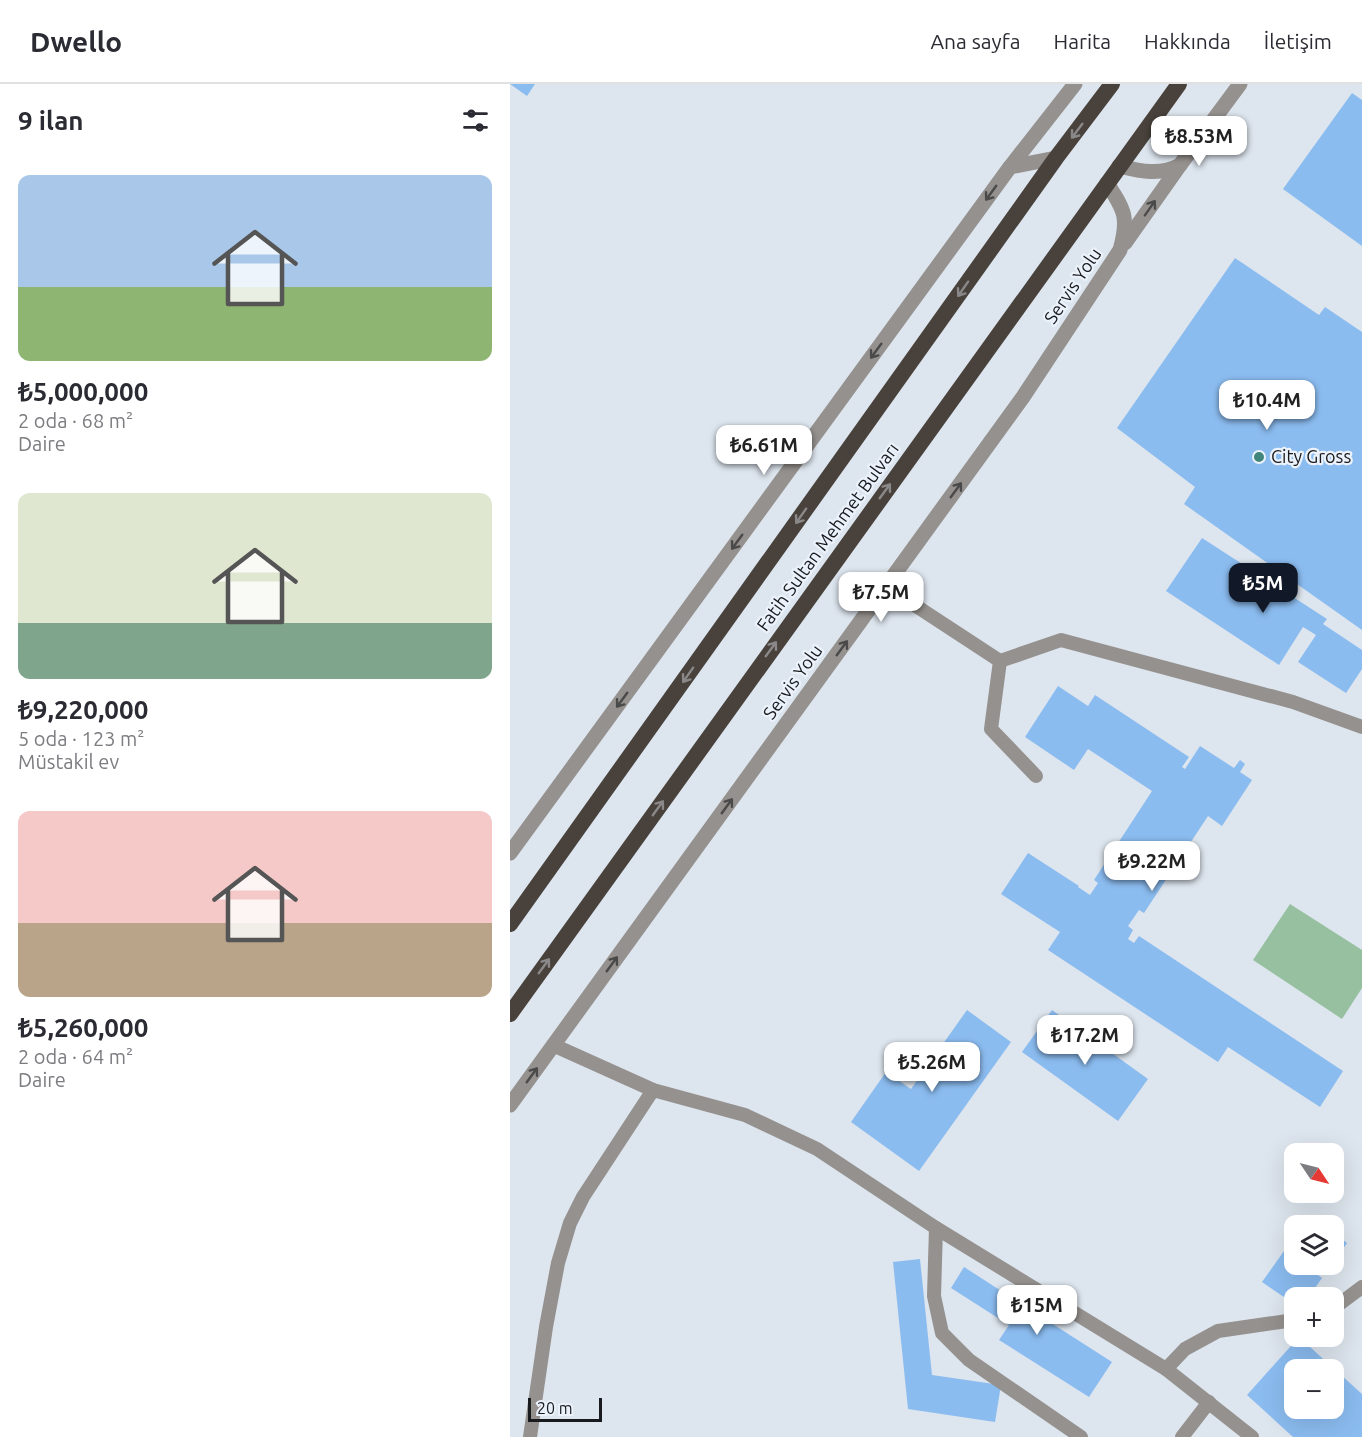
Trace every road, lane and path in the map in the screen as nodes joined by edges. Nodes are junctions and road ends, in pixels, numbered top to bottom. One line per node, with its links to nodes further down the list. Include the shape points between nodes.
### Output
1 (1075, 84): 7 (street)
2 (1112, 84): 5 (highway, Fatih Sultan Mehmet Bulvarı, one-way to 5)
3 (1179, 84): 8 (highway, Fatih Sultan Mehmet Bulvarı)
4 (1240, 84): 6 (street)
5 (1056, 158): 7 (street); 16 (highway, Fatih Sultan Mehmet Bulvarı, one-way to 16)
6 (1180, 165): 8 (street, via 1172,170 1154,171); 10 (street, one-way to 6)
7 (1010, 166): 15 (street, one-way to 15)
8 (1119, 166): 9 (highway, Fatih Sultan Mehmet Bulvarı)
9 (1107, 183): 10 (street, Servis Yolu, via 1124,214 1126,229); 17 (highway, Fatih Sultan Mehmet Bulvarı, one-way to 9)
10 (1120, 250): 11 (street, Servis Yolu, one-way to 10, via 1023,397)
11 (887, 587): 12 (lane); 18 (street, Servis Yolu, one-way to 11)
12 (1000, 661): 13 (lane, via 1061,640 1293,702); 14 (lane, via 991,729)
13 (1362, 727)
14 (1036, 776)
15 (510, 853)
16 (510, 924)
17 (510, 1014)
18 (553, 1045): 19 (lane); 20 (street, Servis Yolu, one-way to 18)
19 (653, 1090): 21 (lane, via 745,1115 817,1149); 27 (lane, via 570,1223 554,1284)
20 (510, 1105)
21 (936, 1228): 25 (lane); 28 (lane, via 934,1296 942,1333 969,1360)
22 (1362, 1287): 23 (lane)
23 (1344, 1300)
24 (1284, 1321): 25 (lane, via 1218,1331 1185,1349)
25 (1166, 1369): 26 (lane)
26 (1209, 1402): 29 (lane); 30 (lane)
27 (530, 1437)
28 (1081, 1437)
29 (1182, 1437)
30 (1252, 1437)

